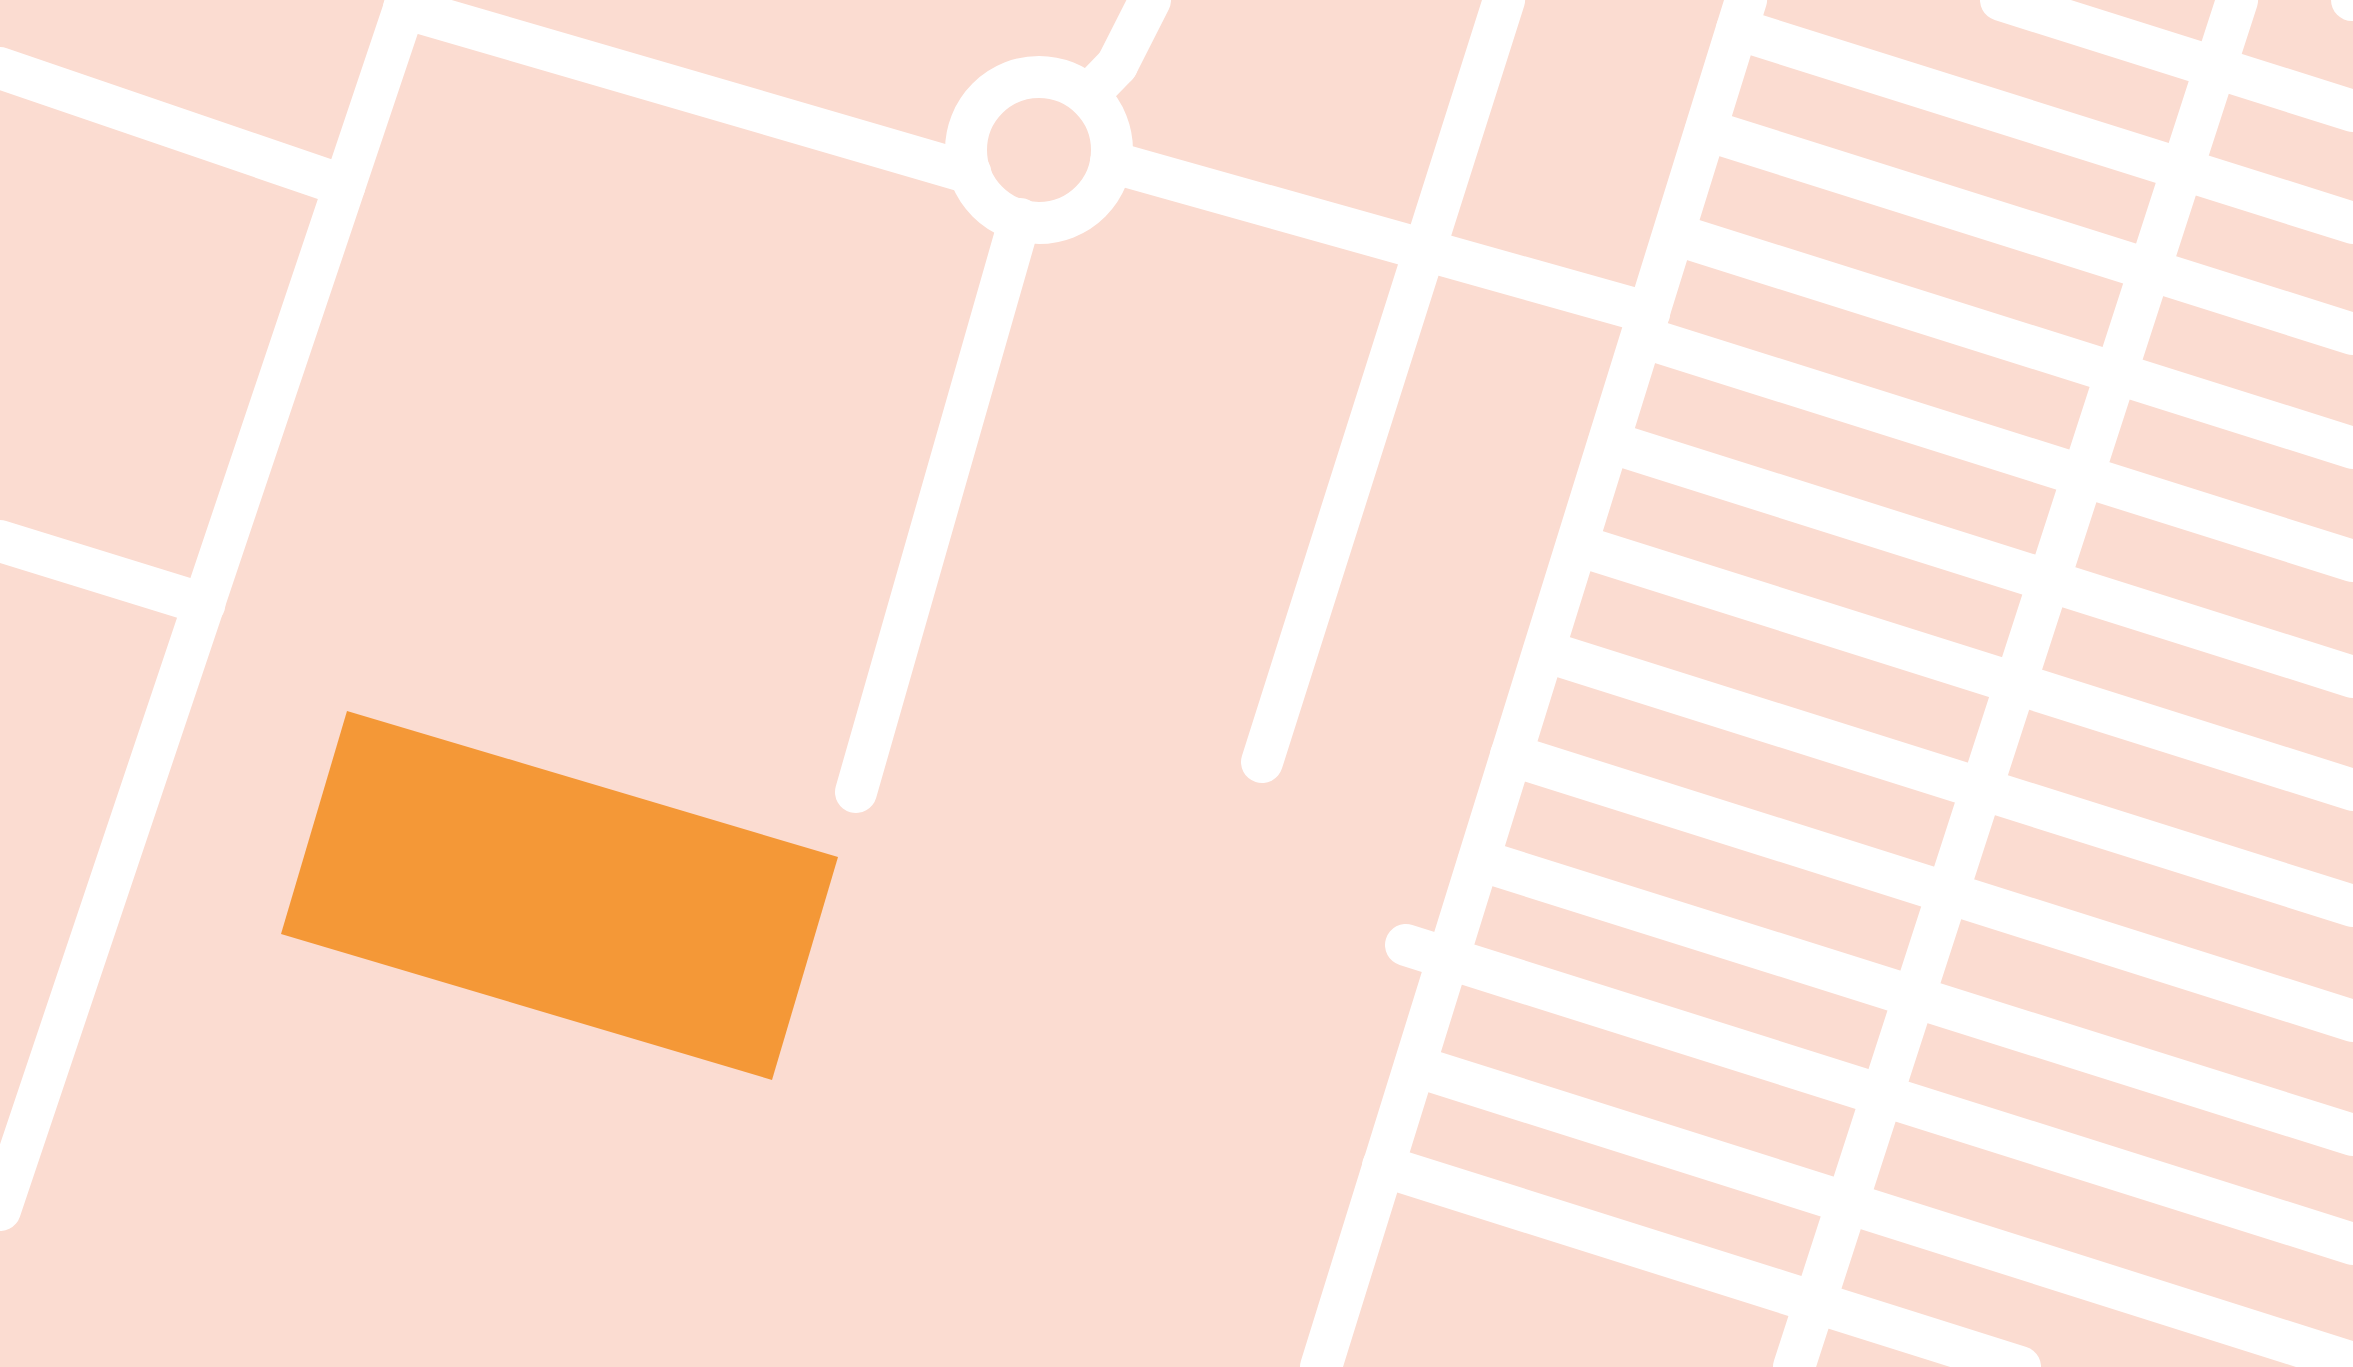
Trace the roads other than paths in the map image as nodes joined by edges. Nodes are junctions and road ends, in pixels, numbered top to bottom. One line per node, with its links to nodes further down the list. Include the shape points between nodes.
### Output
1 (1150, 0): 9 (street, via 1118,65)
2 (1504, 0): 19 (street)
3 (2002, 0): 8 (street)
4 (2237, 0): 8 (street)
5 (406, 4): 14 (street); 15 (street)
6 (1742, 14): 11 (street); 13 (street)
7 (0, 68): 15 (street)
8 (2216, 68): 10 (street); 13 (street)
9 (1088, 95): 12 (street, via 1110,131); 14 (street, via 1070,83 1028,77 990,95 968,132)
10 (2353, 111)
11 (1706, 130): 18 (street); 20 (street)
12 (1111, 162): 16 (street, via 1086,206 1050,222); 19 (street)
13 (2184, 170): 17 (street); 20 (street)
14 (970, 172): 16 (street, via 992,206)
15 (344, 186): 31 (street)
16 (1020, 219): 39 (street)
17 (2353, 223)
18 (1674, 234): 21 (street); 23 (street)
19 (1424, 250): 21 (street); 36 (street)
20 (2152, 270): 22 (street); 23 (street)
21 (1646, 325): 24 (street); 26 (street)
22 (2353, 334)
23 (2119, 374): 25 (street); 26 (street)
24 (1609, 442): 28 (street); 30 (street)
25 (2353, 448)
26 (2086, 476): 29 (street); 30 (street)
27 (0, 540): 31 (street)
28 (1577, 545): 32 (street); 34 (street)
29 (2353, 561)
30 (2051, 582): 33 (street); 34 (street)
31 (204, 604): 52 (street)
32 (1544, 651): 35 (street); 37 (street)
33 (2353, 677)
34 (2018, 684): 37 (street); 38 (street)
35 (1512, 755): 40 (street); 41 (street)
36 (1262, 762)
37 (1983, 790): 41 (street); 42 (street)
38 (2353, 790)
39 (856, 792)
40 (1479, 860): 44 (street); 45 (street)
41 (1949, 894): 45 (street); 46 (street)
42 (2353, 906)
43 (1406, 945): 44 (street)
44 (1448, 958): 47 (street); 48 (street)
45 (1916, 998): 48 (street); 49 (street)
46 (2353, 1021)
47 (1415, 1066): 50 (street); 51 (street)
48 (1883, 1096): 51 (street); 53 (street)
49 (2353, 1135)
50 (1383, 1166): 54 (street); 56 (street)
51 (1848, 1203): 54 (street); 55 (street)
52 (0, 1210)
53 (2353, 1244)
54 (1816, 1303): 57 (street); 58 (street)
55 (2353, 1363)
56 (1321, 1367)
57 (1794, 1367)
58 (2020, 1367)

